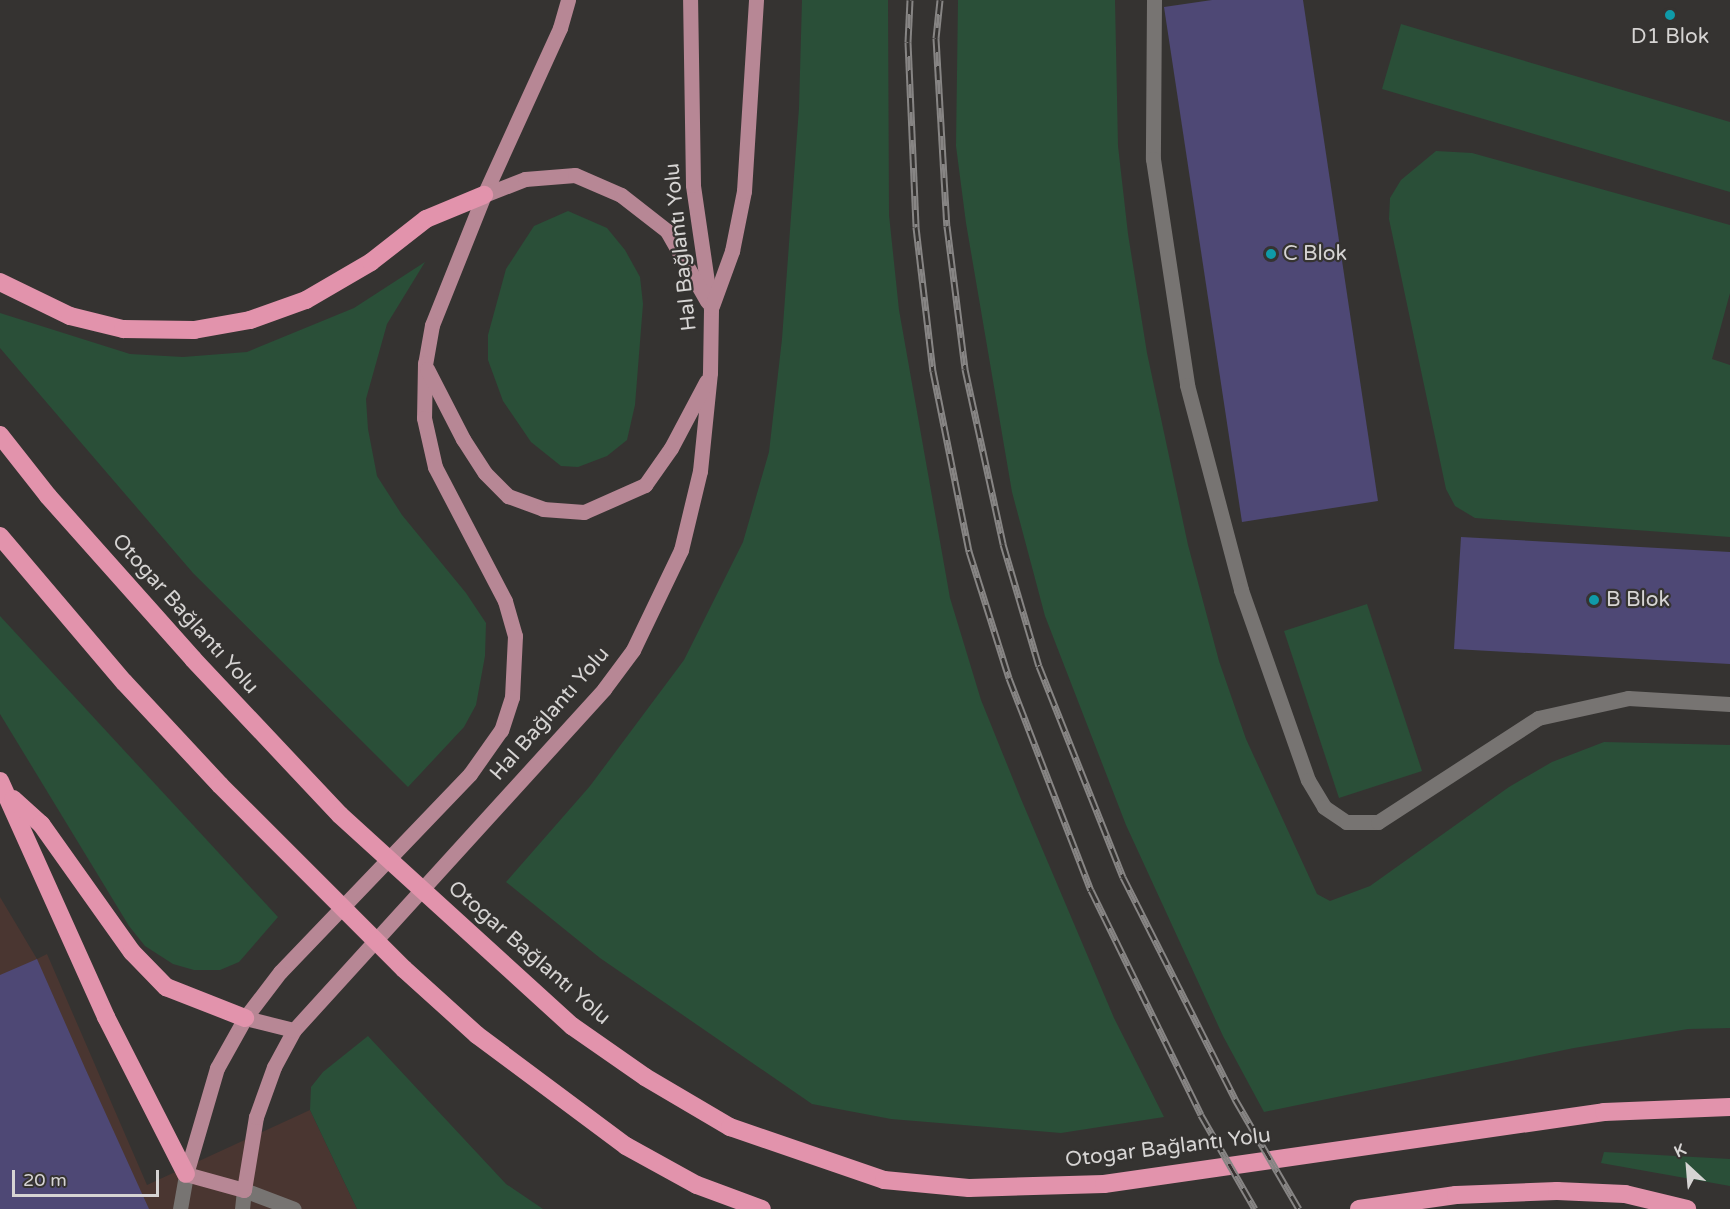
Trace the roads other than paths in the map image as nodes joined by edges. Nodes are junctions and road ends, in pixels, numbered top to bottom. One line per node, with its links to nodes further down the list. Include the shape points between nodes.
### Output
1 (568, 0): 5 (main road, via 560,28)
2 (690, 0): 7 (main road, Hal Bağlantı Yolu, via 693,185)
3 (756, 0): 7 (main road, via 744,191 732,251)
4 (1154, 0): 12 (lane, via 1153,159 1187,385 1240,590 1308,780 1324,807 1346,822 1378,822 1538,718 1628,698)
5 (484, 195): 6 (highway, via 426,219 370,262 306,300 250,320 194,330 123,329 81,318); 7 (main road, via 525,179 575,175 621,195 667,231); 8 (main road, Hal Bağlantı Yolu, via 432,325)
6 (0, 282)
7 (711, 309): 9 (main road, Hal Bağlantı Yolu)
8 (425, 363): 9 (main road, via 463,439 485,473 508,496 543,508 584,512 645,485 671,448); 14 (main road, Hal Bağlantı Yolu, via 424,418 435,467 505,601 515,636 512,697 501,730 470,774 280,972)
9 (710, 373): 15 (main road, Hal Bağlantı Yolu, via 700,471 681,550 633,650 604,689)
10 (0, 435): 16 (highway, Otogar Bağlantı Yolu, via 48,496 193,659 340,815 573,1026 645,1077 730,1127 884,1180 969,1188 1104,1184 1592,1113)
11 (0, 536): 22 (highway, via 124,682 220,785 404,969 477,1035 626,1146 697,1185)
12 (1730, 704)
13 (5, 788): 14 (highway, via 41,824 132,952 166,987); 17 (highway, via 62,922)
14 (245, 1018): 15 (main road); 17 (main road, Hal Bağlantı Yolu, via 217,1068)
15 (294, 1030): 18 (main road, Hal Bağlantı Yolu, via 274,1067 256,1117)
16 (1730, 1107)
17 (186, 1174): 18 (main road); 19 (lane)
18 (244, 1190): 20 (lane); 21 (lane)
19 (180, 1209)
20 (242, 1209)
21 (294, 1209)
22 (762, 1209)
23 (1359, 1209): 24 (highway, via 1456,1196 1557,1191 1625,1194)
24 (1687, 1209)

